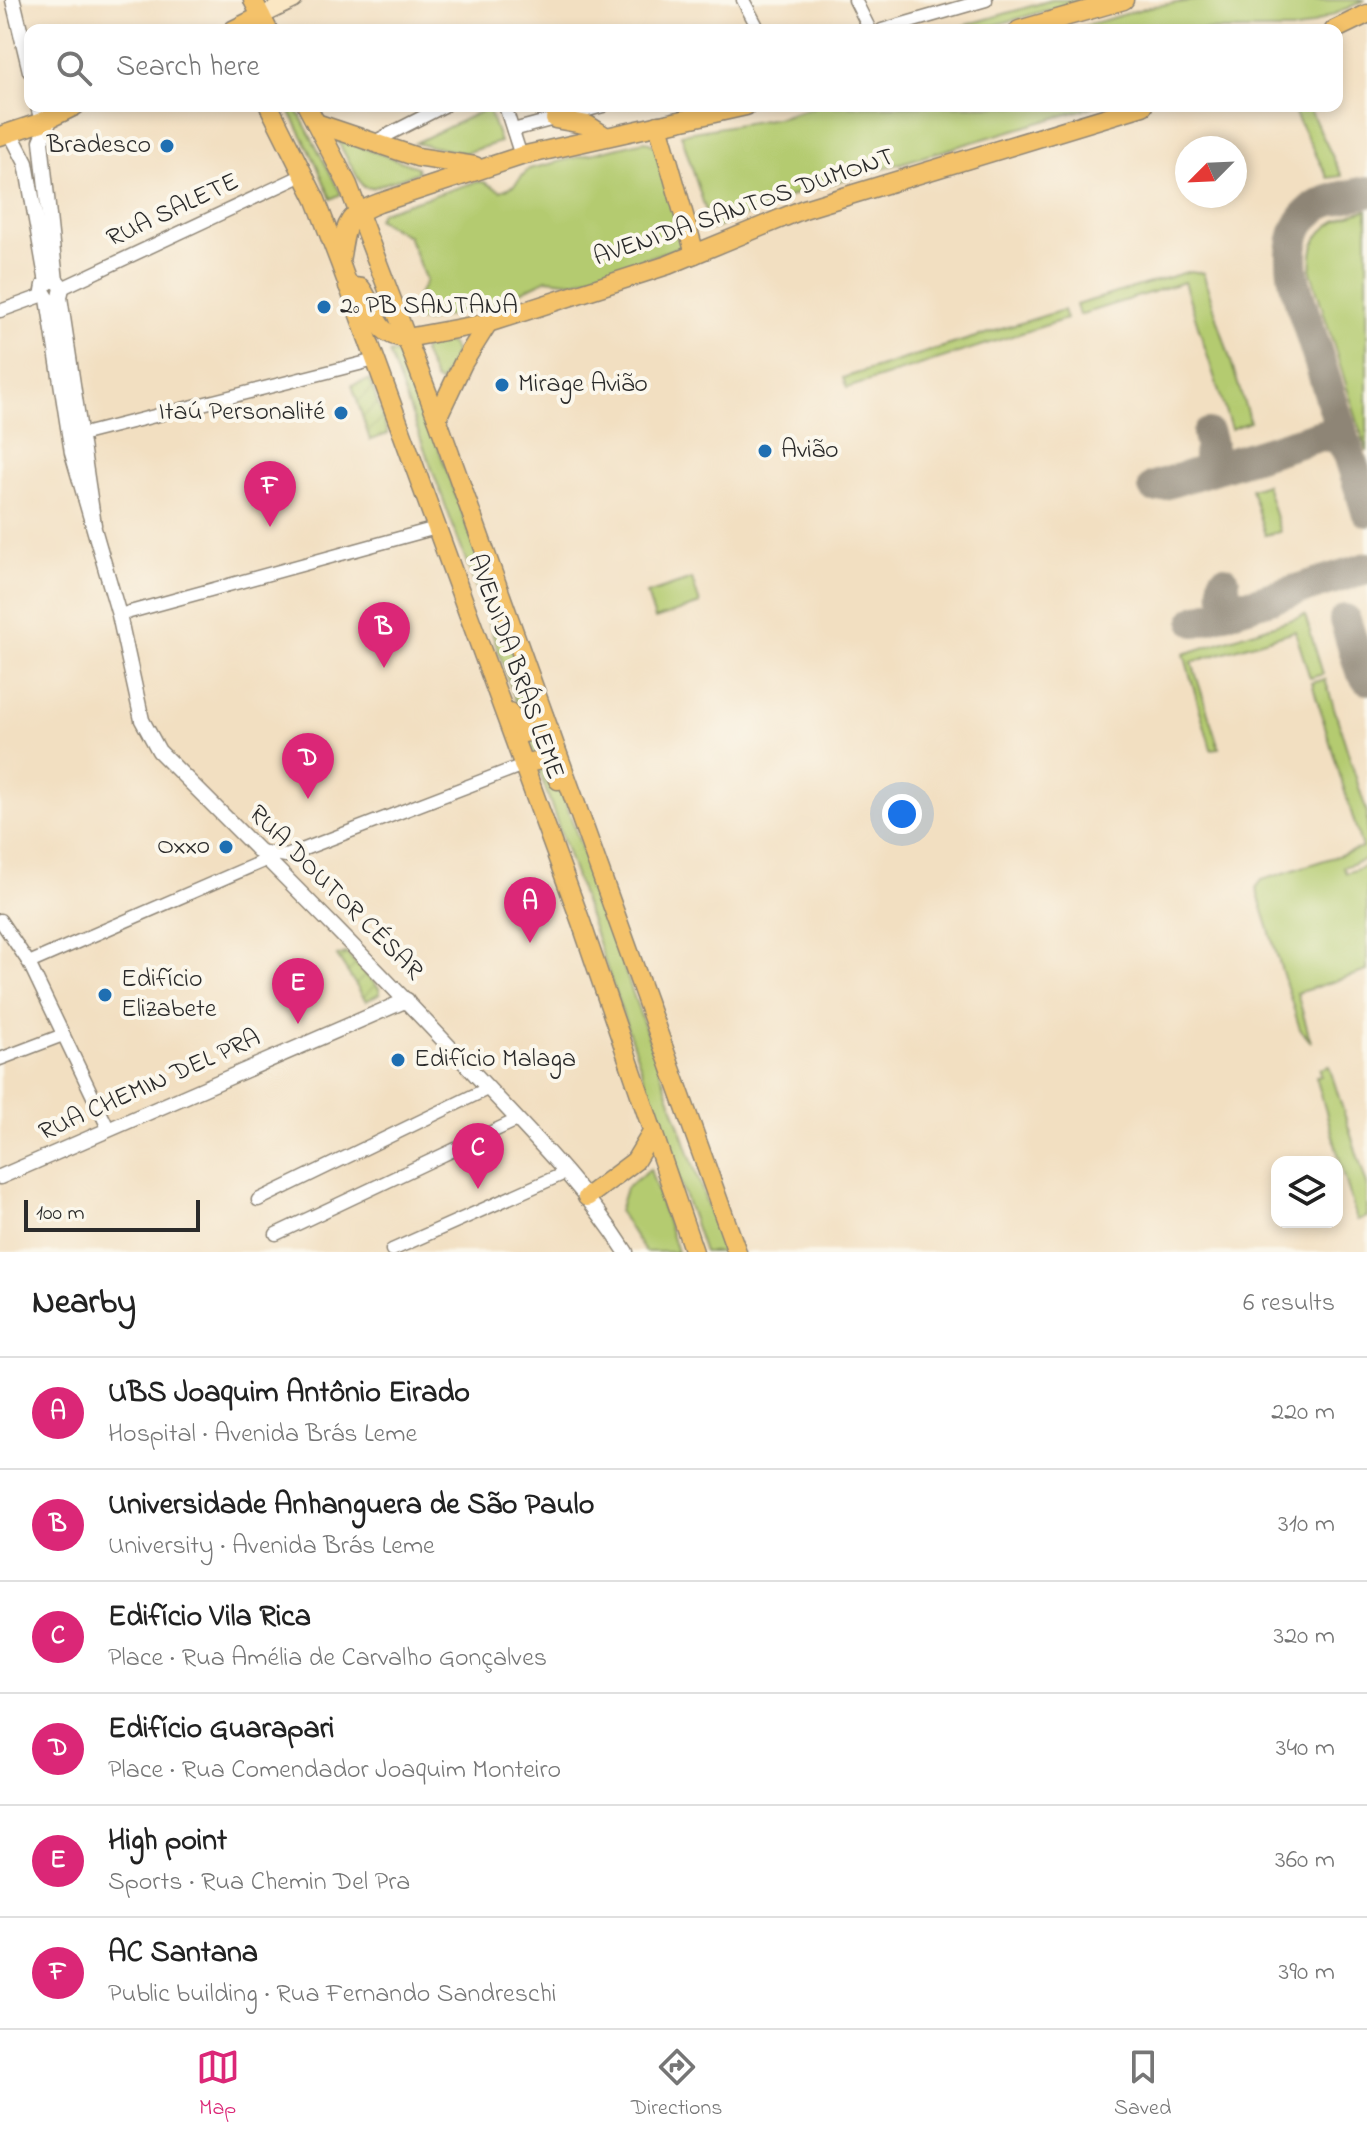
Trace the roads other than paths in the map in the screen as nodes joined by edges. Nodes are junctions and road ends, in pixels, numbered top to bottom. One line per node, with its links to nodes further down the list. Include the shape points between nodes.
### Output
1 (13, 0): 14 (street)
2 (294, 0): 8 (main road)
3 (743, 0): 9 (street)
4 (855, 0): 10 (street)
5 (986, 0): 11 (street)
6 (1124, 0): 12 (main road)
7 (1367, 14): 13 (main road)
8 (261, 15)
9 (756, 24)
10 (867, 24)
11 (903, 24)
12 (1040, 24)
13 (1343, 26)
14 (24, 46)
15 (272, 112): 31 (main road, AVENIDA BRÁS LEME)
16 (432, 112): 28 (street)
17 (507, 112): 25 (street)
18 (581, 112): 23 (street)
19 (712, 112): 24 (main road)
20 (1123, 112): 33 (main road, AVENIDA SANTOS DUMONT, via 804,209)
21 (311, 114): 28 (main road); 32 (main road, AVENIDA BRÁS LEME)
22 (44, 115): 26 (main road); 36 (street, RUA DOUTOR CÉSAR, via 41,141)
23 (555, 119): 25 (street); 27 (main road, via 588,125)
24 (658, 125): 27 (main road); 33 (main road)
25 (513, 130): 29 (street)
26 (6, 135): 36 (street, RUA DOUTOR CÉSAR, via 26,163)
27 (605, 136): 29 (main road)
28 (372, 143): 30 (main road, via 435,161)
29 (521, 156): 30 (main road)
30 (482, 167): 32 (main road)
31 (303, 175): 34 (main road, AVENIDA BRÁS LEME); 36 (street, RUA SALETE)
32 (358, 211): 34 (main road, via 349,220); 39 (main road, AVENIDA BRÁS LEME)
33 (695, 254): 38 (main road, AVENIDA SANTOS DUMONT)
34 (340, 263): 35 (main road, AVENIDA BRÁS LEME)
35 (348, 286): 39 (main road, via 361,288 381,328); 40 (main road, AVENIDA BRÁS LEME)
36 (53, 290): 37 (street, RUA SALETE); 42 (street, RUA DOUTOR CÉSAR)
37 (0, 311)
38 (488, 323): 39 (main road, AVENIDA SANTOS DUMONT); 41 (main road)
39 (407, 338): 41 (main road, AVENIDA BRÁS LEME)
40 (375, 360): 42 (street); 43 (main road, AVENIDA BRÁS LEME)
41 (437, 418): 46 (main road, AVENIDA BRÁS LEME)
42 (75, 436): 44 (street, RUA DOUTOR CÉSAR)
43 (436, 528): 44 (street); 45 (main road, AVENIDA BRÁS LEME)
44 (119, 615): 49 (street, RUA DOUTOR CÉSAR, via 151,740)
45 (501, 706): 46 (main road, via 524,733 537,730); 47 (main road, AVENIDA BRÁS LEME)
46 (544, 716): 48 (main road, AVENIDA BRÁS LEME)
47 (523, 765): 48 (main road, via 539,760 552,764 563,794); 50 (street); 60 (main road, AVENIDA BRÁS LEME)
48 (574, 800): 69 (main road, AVENIDA BRÁS LEME)
49 (264, 855): 50 (street); 51 (street, RUA DOUTOR CÉSAR); 53 (street)
50 (286, 856): 51 (street)
51 (285, 877): 54 (street, RUA DOUTOR CÉSAR)
52 (0, 920): 53 (street)
53 (29, 963): 55 (street)
54 (407, 1000): 57 (street, RUA DOUTOR CÉSAR); 59 (street, RUA CHEMIN DEL PRA)
55 (63, 1035): 56 (street); 59 (street)
56 (0, 1059)
57 (489, 1088): 58 (street, RUA DOUTOR CÉSAR); 64 (street)
58 (517, 1120): 61 (street, RUA DOUTOR CÉSAR); 65 (street)
59 (109, 1130): 62 (street, RUA CHEMIN DEL PRA)
60 (653, 1131): 63 (main road, via 635,1161); 68 (main road, AVENIDA BRÁS LEME)
61 (565, 1173): 63 (street, RUA DOUTOR CÉSAR); 66 (street)
62 (0, 1177)
63 (587, 1197): 67 (street, RUA DOUTOR CÉSAR)
64 (258, 1200)
65 (276, 1234)
66 (392, 1250)
67 (626, 1252)
68 (694, 1252)
69 (737, 1252)

